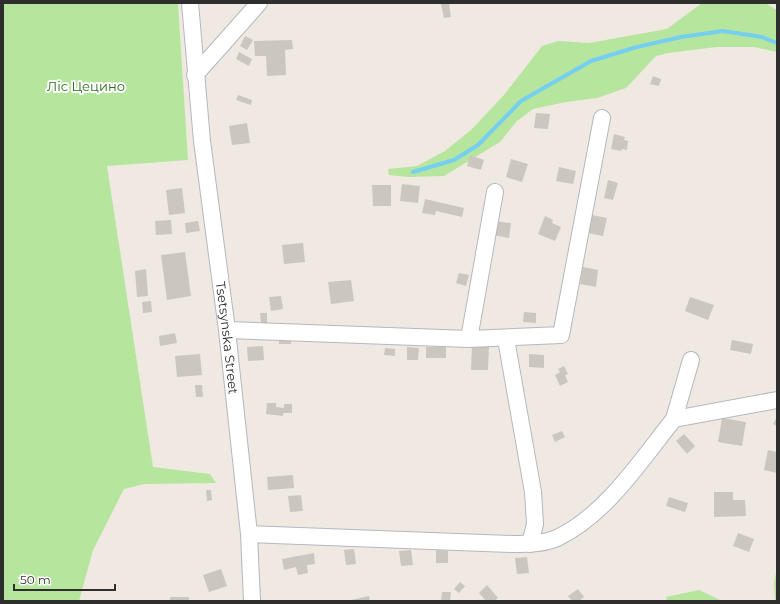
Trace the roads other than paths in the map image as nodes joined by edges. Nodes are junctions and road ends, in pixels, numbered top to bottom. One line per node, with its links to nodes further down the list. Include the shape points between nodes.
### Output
1 (190, 3): 3 (street, Tsetsynska Street)
2 (259, 3): 3 (street)
3 (195, 75): 6 (street, Tsetsynska Street)
4 (602, 118): 8 (street, via 561,335)
5 (495, 192): 7 (street)
6 (227, 330): 7 (street); 12 (street, Tsetsynska Street)
7 (469, 339): 8 (street)
8 (506, 339): 13 (street, via 533,492 534,524)
9 (691, 360): 11 (street)
10 (777, 400): 11 (street)
11 (674, 419): 13 (street, via 612,495 591,515 578,526 556,538)
12 (249, 534): 13 (street); 14 (street, Tsetsynska Street)
13 (530, 544)
14 (252, 601)

